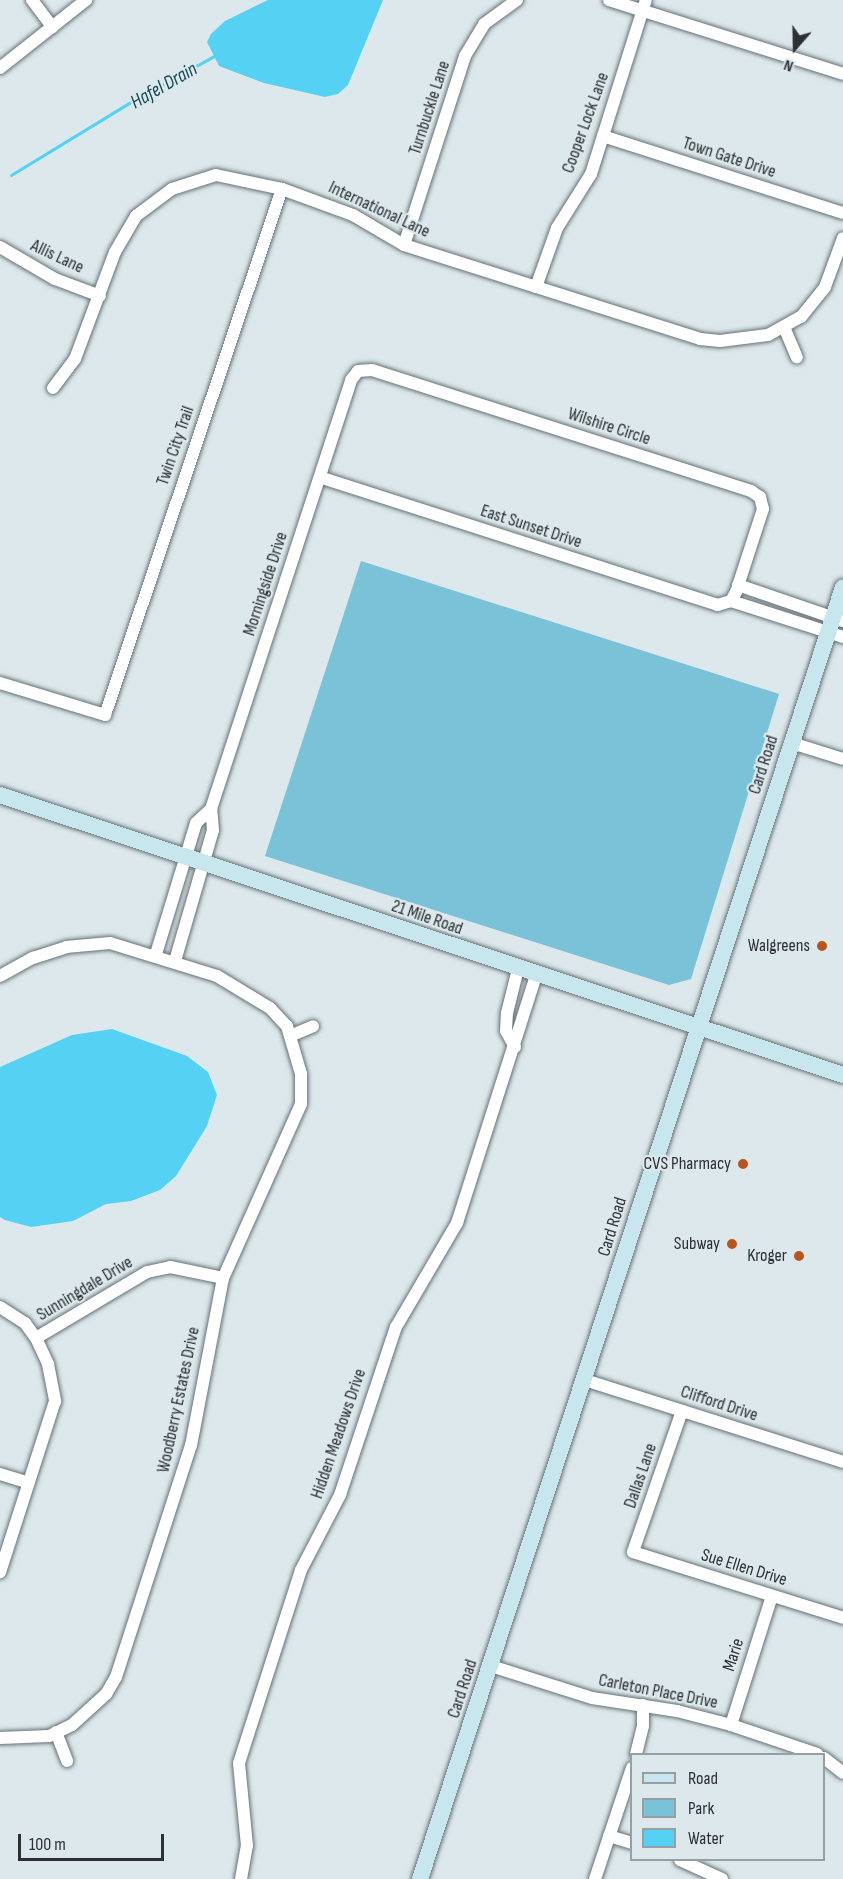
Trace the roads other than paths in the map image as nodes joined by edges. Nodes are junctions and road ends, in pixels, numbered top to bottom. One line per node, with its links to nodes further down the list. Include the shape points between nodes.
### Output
1 (32, 0): 6 (street)
2 (86, 0): 6 (street)
3 (517, 0): 13 (street, Turnbuckle Lane, via 484,24 465,56)
4 (609, 0): 5 (street)
5 (644, 5): 8 (street); 9 (street, Cooper Lock Lane)
6 (52, 27): 7 (street)
7 (0, 68)
8 (843, 74)
9 (603, 136): 11 (street, Town Gate Drive); 15 (street, Cooper Lock Lane, via 591,174 557,228)
10 (282, 189): 13 (street, International Lane, via 353,215); 16 (street, International Lane, via 216,175 172,189 136,216 115,252); 26 (street, Twin City Trail, via 105,715)
11 (843, 213)
12 (843, 238): 17 (street, International Lane, via 819,297 801,317)
13 (405, 245): 15 (street, International Lane)
14 (0, 247): 16 (street, Allis Lane, via 55,279)
15 (536, 287): 17 (street, International Lane, via 700,339 735,342)
16 (100, 296): 20 (street, International Lane, via 75,359)
17 (784, 327): 18 (street)
18 (797, 357)
19 (358, 371): 21 (street, Morningside Drive, via 351,380); 22 (street, Wilshire Circle, via 372,370 756,494 763,509)
20 (53, 388)
21 (320, 477): 24 (street, East Sunset Drive, via 713,604); 30 (street, Morningside Drive)
22 (738, 585): 24 (street); 25 (street)
23 (843, 587): 25 (street, Card Road)
24 (731, 601): 25 (street, East Sunset Drive)
25 (837, 627): 27 (street, Card Road)
26 (0, 683)
27 (792, 743): 28 (street); 39 (street, Card Road)
28 (843, 759)
29 (0, 795): 31 (street, 21 Mile Road)
30 (210, 809): 31 (street, Morningside Drive, via 196,823); 32 (street, Morningside Drive, via 214,824)
31 (186, 857): 32 (street, 21 Mile Road); 33 (street, Morningside Drive)
32 (205, 863): 34 (street, Morningside Drive); 35 (street, 21 Mile Road)
33 (156, 954): 34 (street, Woodberry Estates Drive); 37 (street, Woodberry Estates Drive, via 110,943 66,947 33,958)
34 (176, 961): 40 (street, Woodberry Estates Drive, via 248,993 270,1008)
35 (518, 969): 36 (street, 21 Mile Road); 41 (street, via 507,1022)
36 (536, 975): 39 (street, 21 Mile Road); 41 (street, Hidden Meadows Drive)
37 (0, 976)
38 (313, 1026): 40 (street)
39 (697, 1027): 42 (street, 21 Mile Road); 46 (street, Card Road)
40 (290, 1036): 43 (street, Woodberry Estates Drive, via 301,1074 301,1104)
41 (515, 1047): 69 (street, Hidden Meadows Drive, via 457,1223 396,1327 340,1495 301,1570 239,1763 247,1845)
42 (843, 1075)
43 (223, 1278): 45 (street, Sunningdale Drive, via 170,1268 147,1272); 58 (street, Woodberry Estates Drive, via 191,1445 116,1677 90,1710)
44 (0, 1307): 45 (street, via 25,1323)
45 (36, 1338): 50 (street, via 48,1364 55,1401)
46 (585, 1380): 47 (street, Clifford Drive); 55 (street, Card Road)
47 (682, 1411): 48 (street, Clifford Drive); 51 (street, Dallas Lane)
48 (843, 1462)
49 (0, 1474): 50 (street)
50 (29, 1483): 52 (street)
51 (633, 1552): 53 (street, Sue Ellen Drive)
52 (0, 1572)
53 (772, 1596): 54 (street, Sue Ellen Drive); 57 (street, Marie)
54 (843, 1618)
55 (491, 1666): 56 (street, Carleton Place Drive, via 592,1698); 70 (street, Card Road)
56 (643, 1705): 57 (street, Carleton Place Drive); 60 (street)
57 (731, 1725): 61 (street, Carleton Place Drive)
58 (56, 1732): 59 (street, Woodberry Estates Drive, via 24,1739); 63 (street)
59 (0, 1738)
60 (636, 1753)
61 (811, 1753)
62 (825, 1759): 64 (street)
63 (67, 1761)
64 (843, 1773)
65 (630, 1774): 66 (street)
66 (609, 1836): 67 (street); 71 (street)
67 (630, 1842)
68 (682, 1861): 72 (street)
69 (241, 1879)
70 (420, 1879)
71 (595, 1879)
72 (722, 1879)

